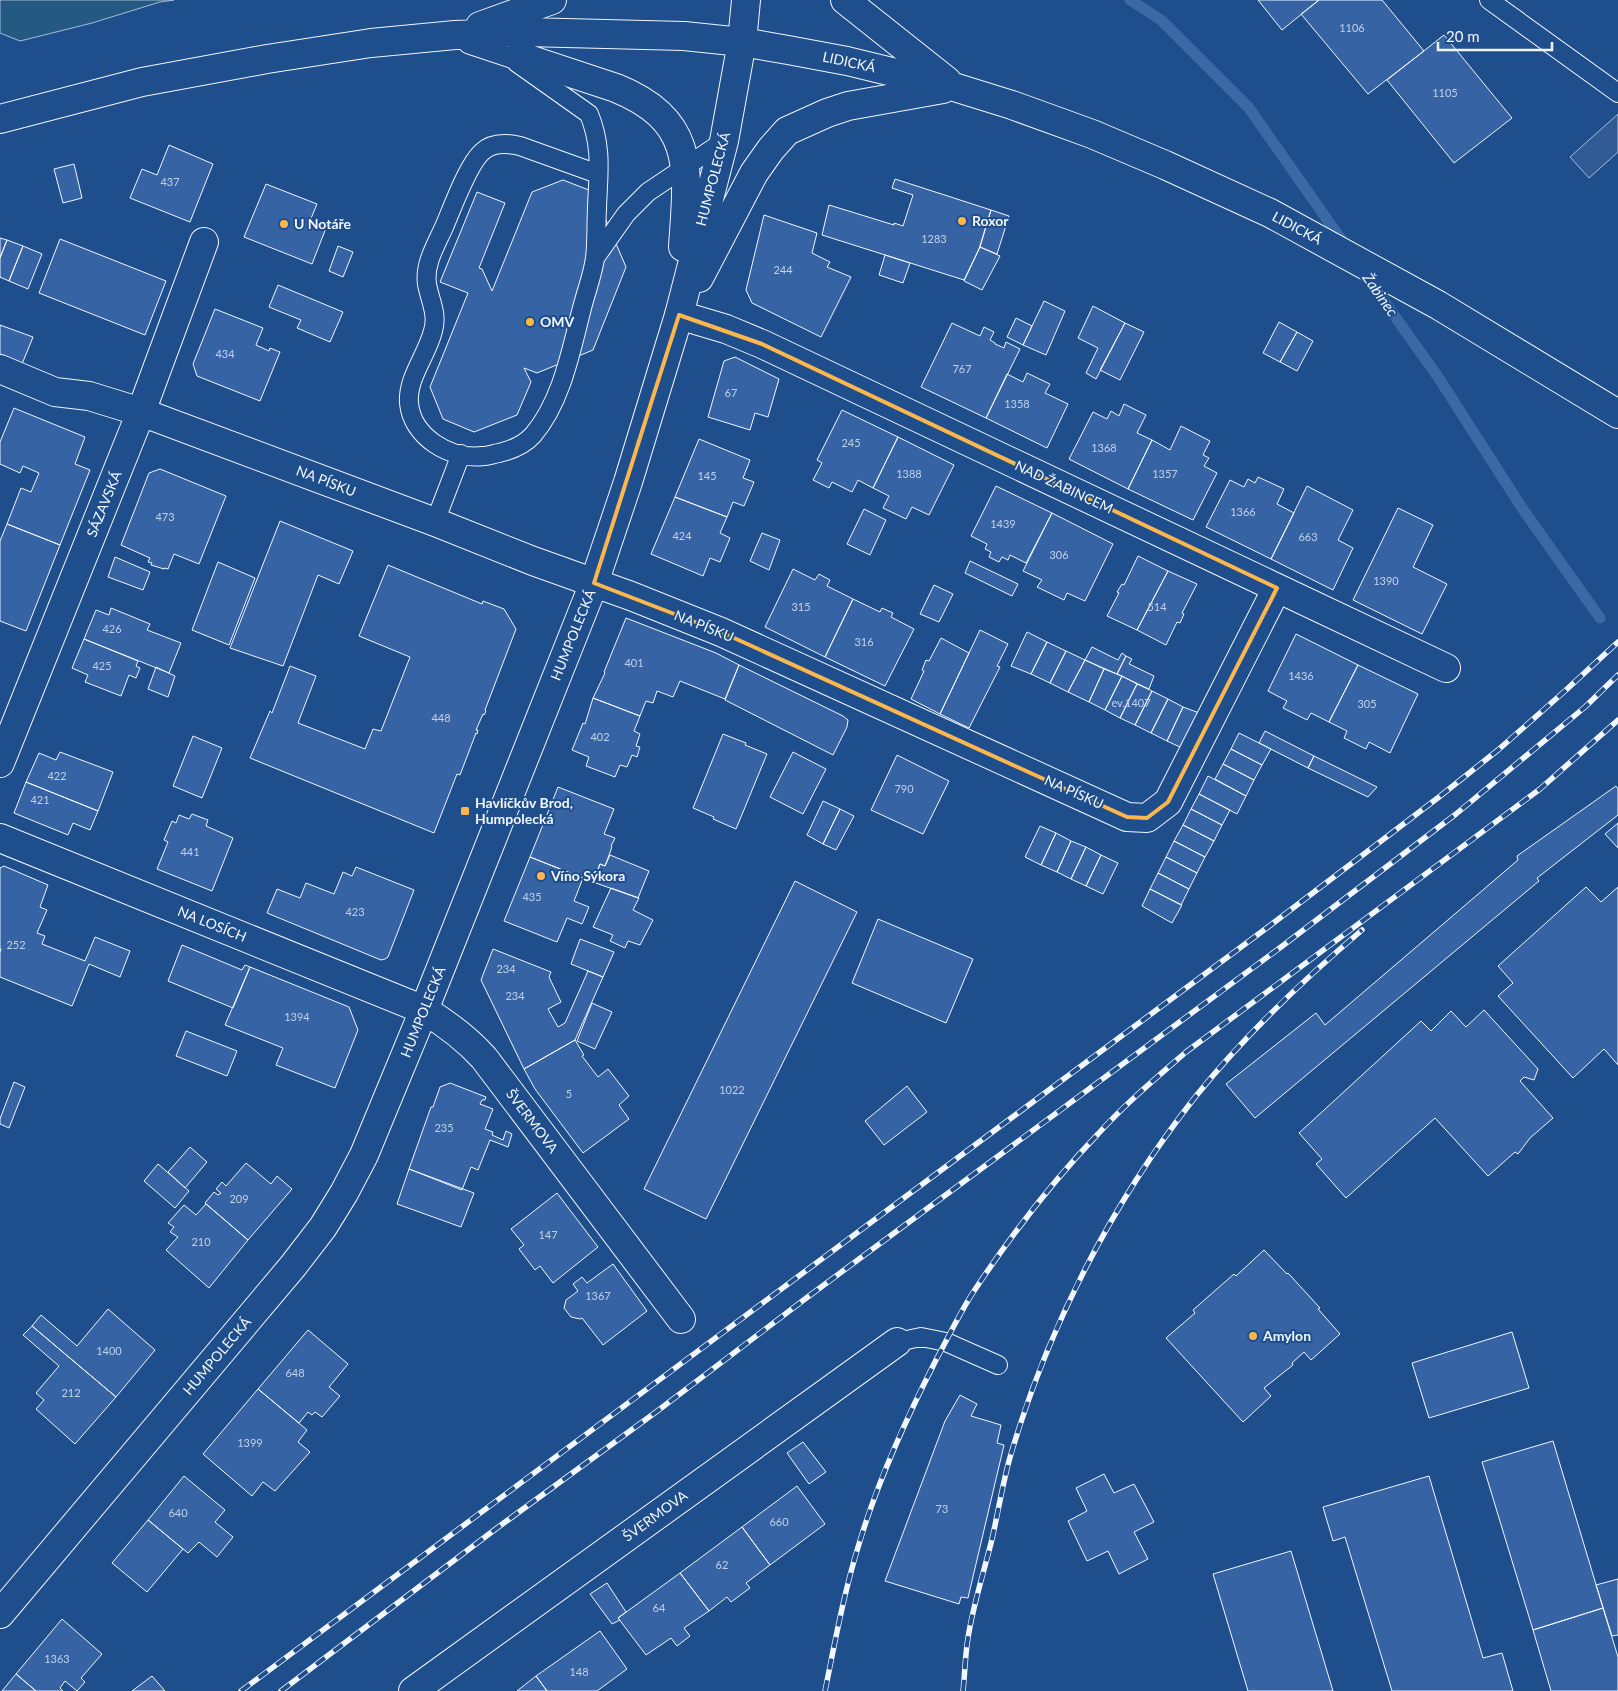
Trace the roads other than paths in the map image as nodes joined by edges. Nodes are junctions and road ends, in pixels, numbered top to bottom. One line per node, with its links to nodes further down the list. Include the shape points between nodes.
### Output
1 (552, 0): 5 (main road)
2 (746, 0): 6 (main road, HUMPOLECKÁ)
3 (846, 0): 8 (main road, LIDICKÁ)
4 (1489, 0): 9 (lane)
5 (455, 35): 6 (main road, LIDICKÁ, via 526,32 620,34); 7 (main road); 10 (main road, via 267,58 142,82)
6 (742, 42): 8 (main road, LIDICKÁ, via 847,61); 12 (main road, HUMPOLECKÁ)
7 (497, 48): 13 (main road, HUMPOLECKÁ, via 646,102 663,116 672,129); 14 (lane, via 589,114 599,153)
8 (954, 86): 11 (main road, LIDICKÁ, via 848,106); 20 (main road, LIDICKÁ, via 1092,134 1270,213 1438,304)
9 (1618, 93)
10 (0, 119)
11 (787, 132): 17 (main road, HUMPOLECKÁ, via 754,173)
12 (724, 141): 13 (lane); 17 (main road, HUMPOLECKÁ)
13 (686, 167): 16 (lane, via 648,192 626,214); 17 (main road, HUMPOLECKÁ)
14 (598, 174): 16 (lane); 21 (lane, via 508,143 482,152 472,165 427,270 427,284 435,313 434,331 411,386 409,402 413,419 430,442)
15 (204, 242): 19 (main road, SÁZAVSKÁ)
16 (595, 258): 21 (lane, via 564,378 546,417 532,436 514,449 482,456)
17 (679, 315): 23 (main road, HUMPOLECKÁ); 24 (main road, NAD ŽABINCEM, via 762,344)
18 (0, 369): 19 (main road, NA PÍSKU, via 55,392 89,396)
19 (141, 412): 22 (main road, NA PÍSKU); 26 (main road, SÁZAVSKÁ)
20 (1618, 414)
21 (461, 454): 22 (lane)
22 (435, 522): 23 (main road, NA PÍSKU)
23 (594, 583): 24 (main road, NA PÍSKU, via 722,632 1127,817 1147,818 1168,802); 28 (main road, HUMPOLECKÁ)
24 (1277, 588): 25 (main road, NAD ŽABINCEM)
25 (1446, 668)
26 (0, 763)
27 (0, 838): 28 (main road, NA LOSÍCH)
28 (424, 1010): 29 (main road, ŠVERMOVA, via 447,1024 484,1058); 32 (main road, HUMPOLECKÁ, via 364,1155 323,1227)
29 (681, 1319)
30 (897, 1342): 31 (lane, via 920,1337 946,1342); 33 (main road, ŠVERMOVA)
31 (998, 1365)
32 (0, 1614)
33 (413, 1691)

